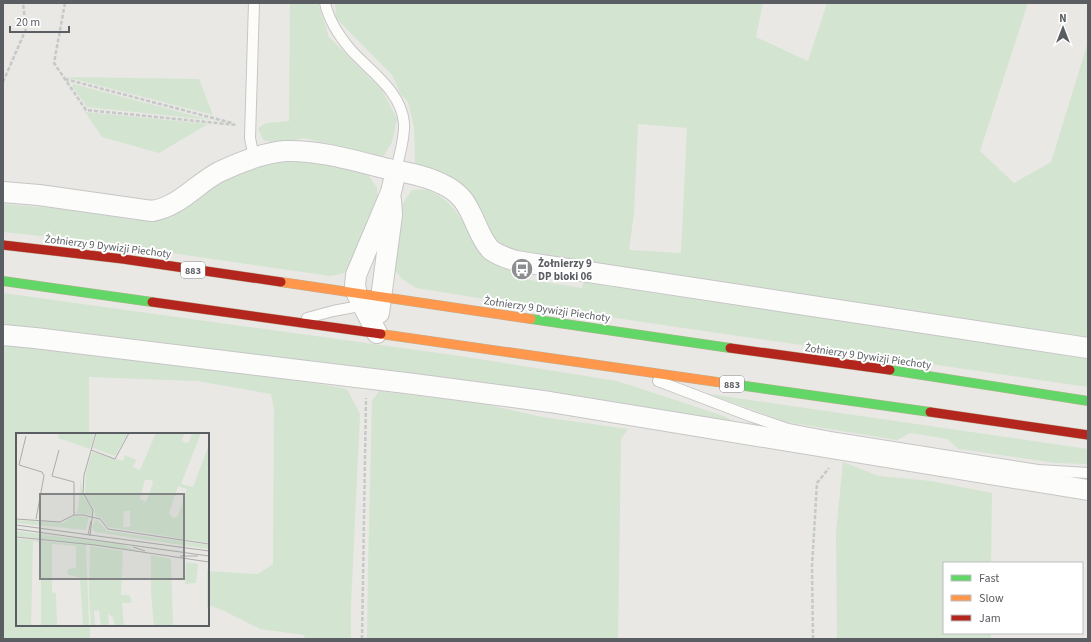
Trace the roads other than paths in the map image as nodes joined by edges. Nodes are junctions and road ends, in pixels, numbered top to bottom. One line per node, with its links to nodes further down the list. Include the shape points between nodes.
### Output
1 (254, 3): 3 (lane, via 250,138)
2 (324, 3): 4 (lane, via 337,32 391,91 400,106 404,137)
3 (254, 158): 4 (street, via 286,151 303,152 350,159); 5 (street, via 218,173 163,210 152,211)
4 (396, 171): 6 (street); 14 (street, via 441,183 455,191 465,201 484,242 501,256 516,261)
5 (3, 192)
6 (391, 192): 9 (street, via 392,214); 10 (street, via 356,275 355,286)
7 (3, 245): 10 (highway, Żołnierzy 9 Dywizji Piechoty / 883, via 123,259)
8 (3, 281): 11 (highway, 883)
9 (382, 297): 10 (lane, via 370,304); 12 (street); 16 (highway, Żołnierzy 9 Dywizji Piechoty)
10 (360, 299): 11 (lane, via 333,311); 12 (street)
11 (293, 322): 12 (highway, 883)
12 (377, 333): 15 (highway, 883)
13 (3, 336): 19 (street, via 550,402)
14 (1088, 348)
15 (621, 368): 17 (highway, 883); 18 (lane, via 788,429 1038,470)
16 (1088, 401)
17 (1088, 436)
18 (1088, 473)
19 (1088, 490)

